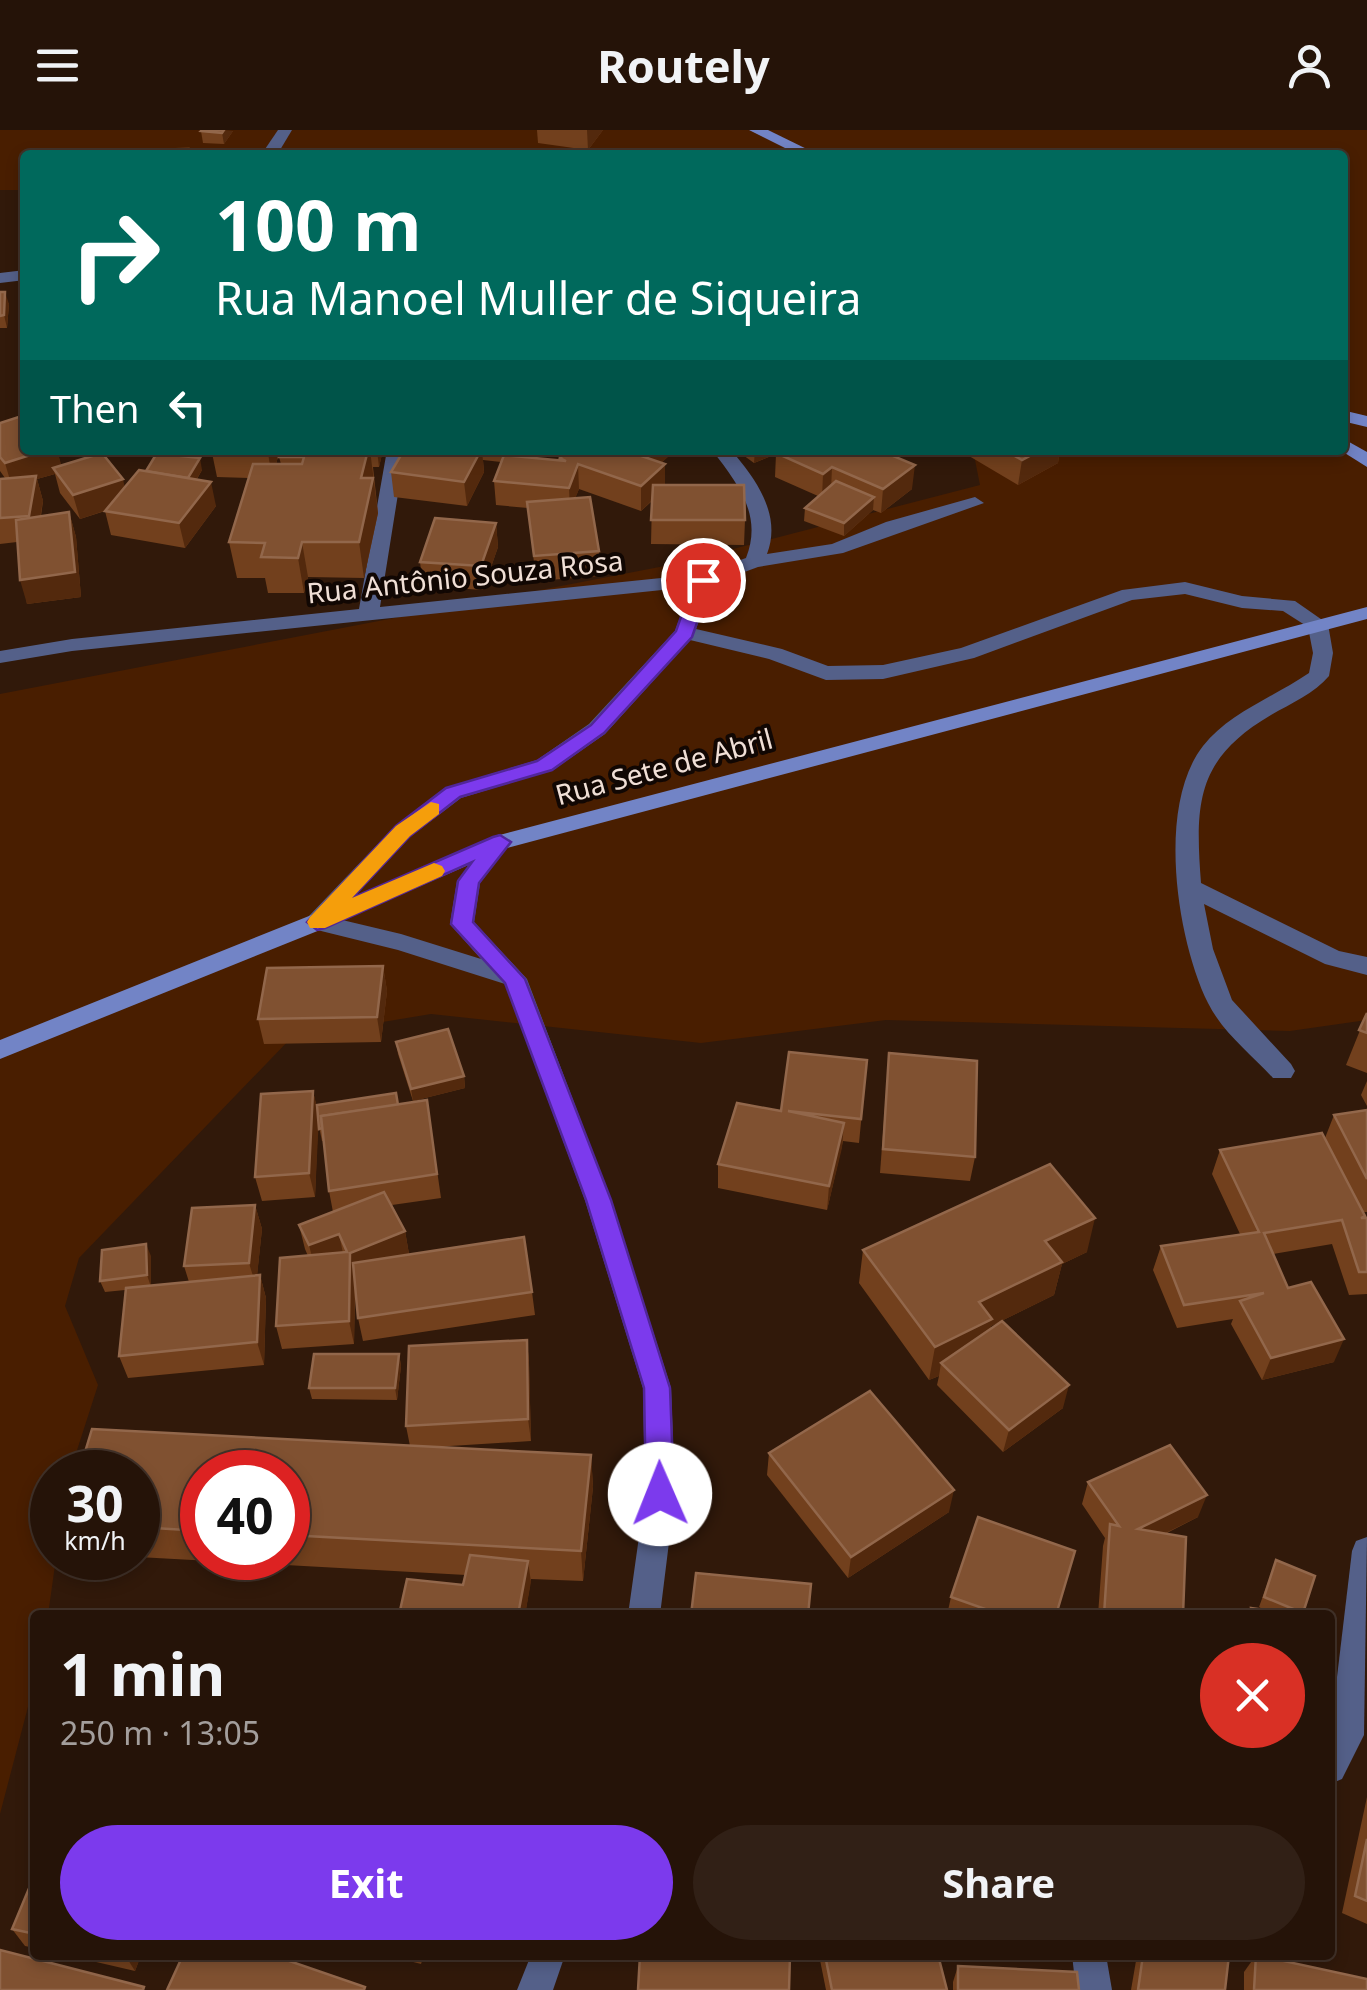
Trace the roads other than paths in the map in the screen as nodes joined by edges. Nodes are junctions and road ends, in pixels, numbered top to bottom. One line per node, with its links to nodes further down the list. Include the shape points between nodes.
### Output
1 (756, 130): 2 (main road)
2 (800, 150)
3 (395, 455): 9 (street)
4 (725, 455): 6 (street, via 754,498 764,531)
5 (975, 503): 6 (street, Rua Antônio Souza Rosa, via 836,549)
6 (754, 562): 7 (street, Rua Antônio Souza Rosa)
7 (703, 580): 9 (street, Rua Antônio Souza Rosa); 11 (street)
8 (1367, 613): 10 (main road, Rua Sete de Abril)
9 (368, 616): 12 (street, Rua Antônio Souza Rosa)
10 (1318, 624): 11 (street, via 1288,605 1185,588 1129,594 967,653 883,672 826,674); 13 (main road, Rua Sete de Abril); 14 (street, via 1319,676 1233,727 1204,761 1188,829)
11 (685, 633): 15 (street, via 598,729 544,765 453,792 403,831)
12 (0, 656)
13 (500, 842): 15 (main road, Rua Sete de Abril); 17 (street, via 469,881 462,924)
14 (1191, 888): 16 (street, via 1333,958); 19 (street, via 1196,940 1222,1006)
15 (317, 922): 17 (street); 18 (main road, Rua Sete de Abril)
16 (1367, 966)
17 (514, 979): 21 (street, via 598,1200 657,1388 660,1494)
18 (0, 1050)
19 (1282, 1071)
20 (1367, 1551): 22 (street, via 1348,1735)
21 (645, 1610)
22 (1335, 1759)
23 (546, 1960): 25 (street)
24 (1090, 1960): 26 (street)
25 (534, 1990)
26 (1094, 1990)

